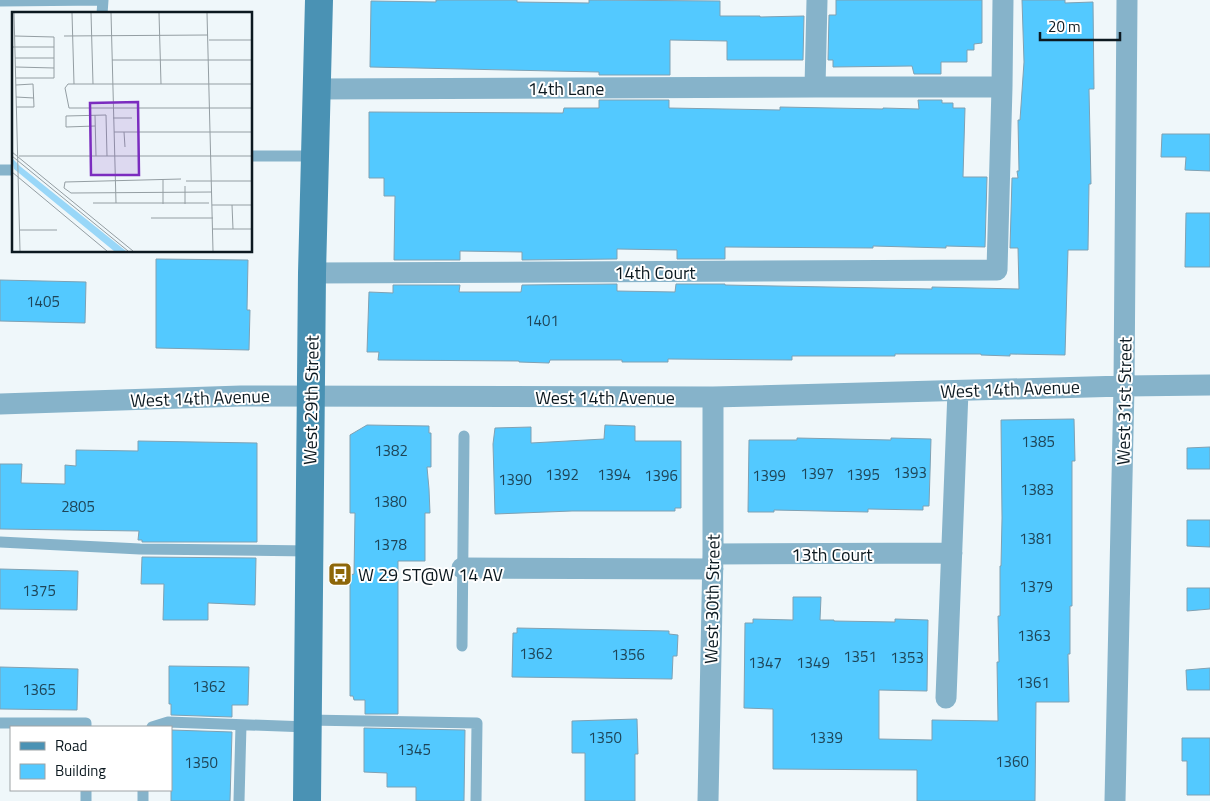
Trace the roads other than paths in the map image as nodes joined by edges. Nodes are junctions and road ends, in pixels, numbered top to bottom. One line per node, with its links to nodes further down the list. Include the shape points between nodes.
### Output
1 (319, 0): 9 (street, West 29th Street)
2 (817, 0): 7 (street)
3 (1003, 0): 8 (street)
4 (1127, 0): 14 (street, West 31st Street)
5 (0, 2): 6 (lane, via 103,0)
6 (102, 12)
7 (815, 87): 8 (street, 14th Lane); 9 (street, 14th Lane)
8 (1002, 87): 12 (street, 14th Court, via 997,270)
9 (316, 89): 11 (street, West 29th Street)
10 (252, 156): 11 (lane)
11 (315, 156): 12 (street, West 29th Street)
12 (312, 273): 16 (street, West 29th Street)
13 (1210, 385): 14 (street, West 14th Avenue)
14 (1124, 386): 15 (street, West 14th Avenue); 36 (street, West 31st Street)
15 (958, 391): 17 (street, West 14th Avenue); 22 (street)
16 (312, 395): 17 (street, West 14th Avenue); 18 (street, West 14th Avenue); 21 (street, West 29th Street)
17 (713, 397): 23 (street, West 30th Street)
18 (0, 404)
19 (464, 436): 24 (lane)
20 (0, 542): 21 (lane, via 140,549)
21 (310, 550): 28 (street, West 29th Street)
22 (952, 553): 23 (street, 13th Court); 26 (street)
23 (713, 562): 24 (street, 13th Court); 35 (street, West 30th Street)
24 (462, 568): 25 (lane)
25 (462, 646)
26 (946, 698)
27 (0, 723): 30 (lane)
28 (308, 724): 29 (lane); 33 (street, West 29th Street); 34 (lane, via 477,723)
29 (241, 725): 31 (lane, via 168,722); 32 (lane)
30 (86, 726)
31 (155, 726)
32 (240, 801)
33 (307, 801)
34 (476, 801)
35 (708, 801)
36 (1115, 801)

